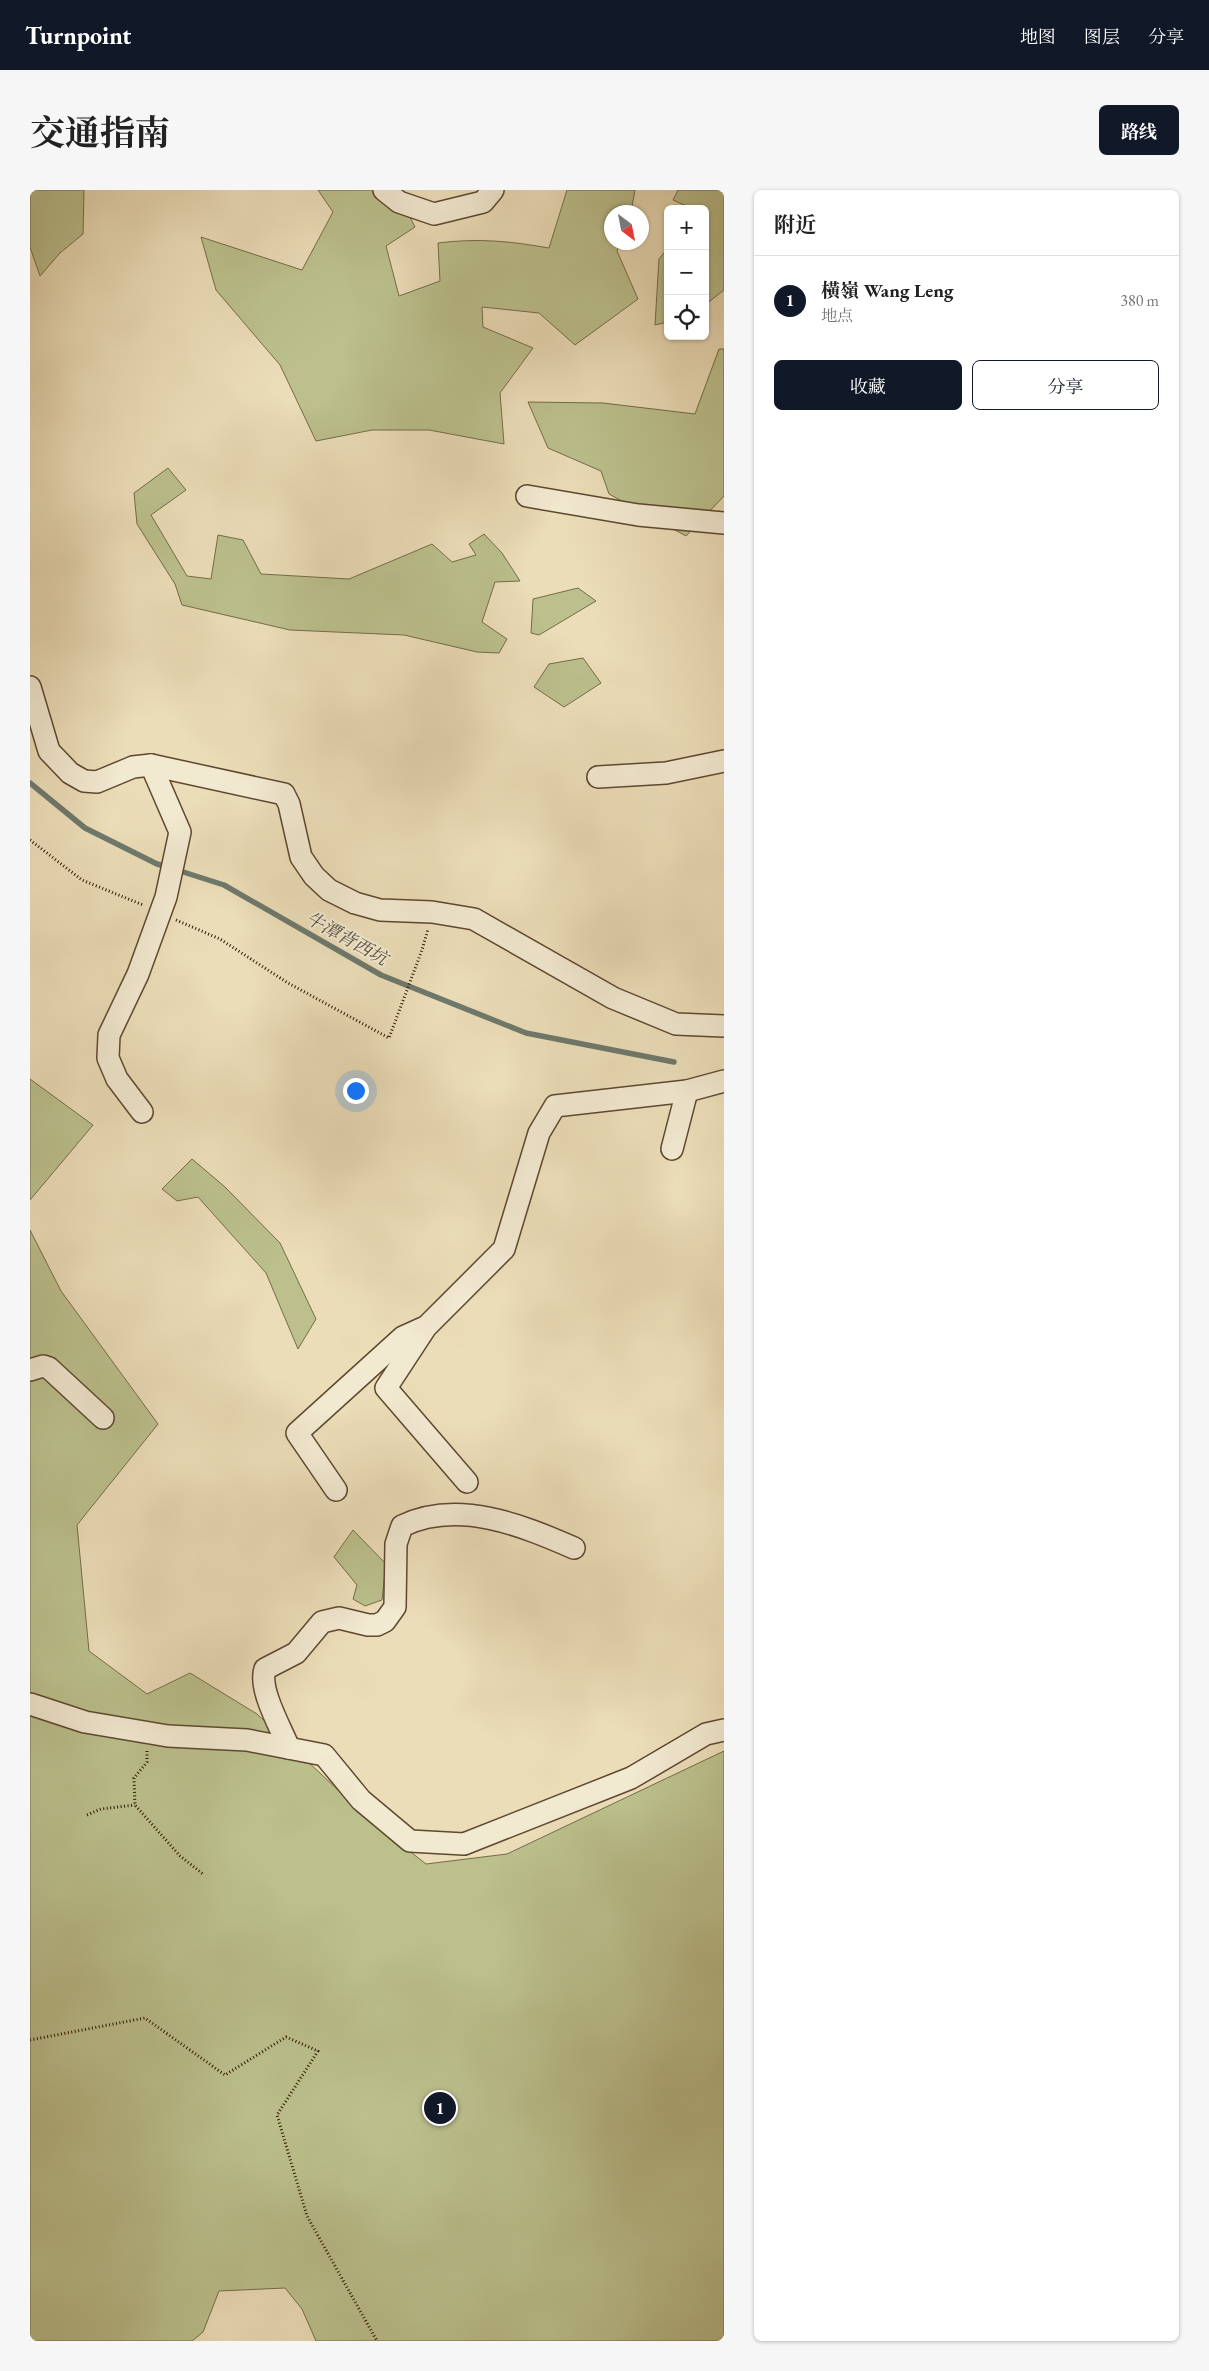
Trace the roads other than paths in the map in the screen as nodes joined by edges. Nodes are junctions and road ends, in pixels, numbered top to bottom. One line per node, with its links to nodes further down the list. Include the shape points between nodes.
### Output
1 (384, 190): 2 (street, via 398,202 434,214 483,202)
2 (493, 190)
3 (527, 496): 4 (street, via 638,515)
4 (724, 523)
5 (30, 687): 7 (street, via 49,751 70,773 84,781 97,782 133,767)
6 (724, 761): 8 (street, via 666,773)
7 (151, 765): 9 (street, via 284,794 301,857 329,890 355,903 380,910 432,912 474,919 613,998 676,1024); 12 (street, via 180,832 163,904 138,974 109,1035 108,1058)
8 (598, 777)
9 (724, 1026)
10 (724, 1080): 11 (street)
11 (687, 1092): 13 (street); 14 (street, via 554,1106 539,1133 504,1248)
12 (142, 1112)
13 (672, 1148)
14 (426, 1327): 17 (street, via 386,1388); 18 (street, via 403,1337 297,1433)
15 (30, 1370): 16 (street, via 43,1366 49,1368)
16 (103, 1418)
17 (467, 1482)
18 (336, 1490)
19 (574, 1548): 22 (street, via 495,1518 440,1515 402,1526 396,1544 396,1607 385,1621 377,1625 339,1618 322,1622 296,1653 265,1669 265,1689)
20 (30, 1704): 22 (street, via 85,1722 168,1736 247,1740)
21 (724, 1730): 22 (street, via 706,1734 631,1778 464,1844 410,1841 361,1800 324,1755)
22 (289, 1748)

